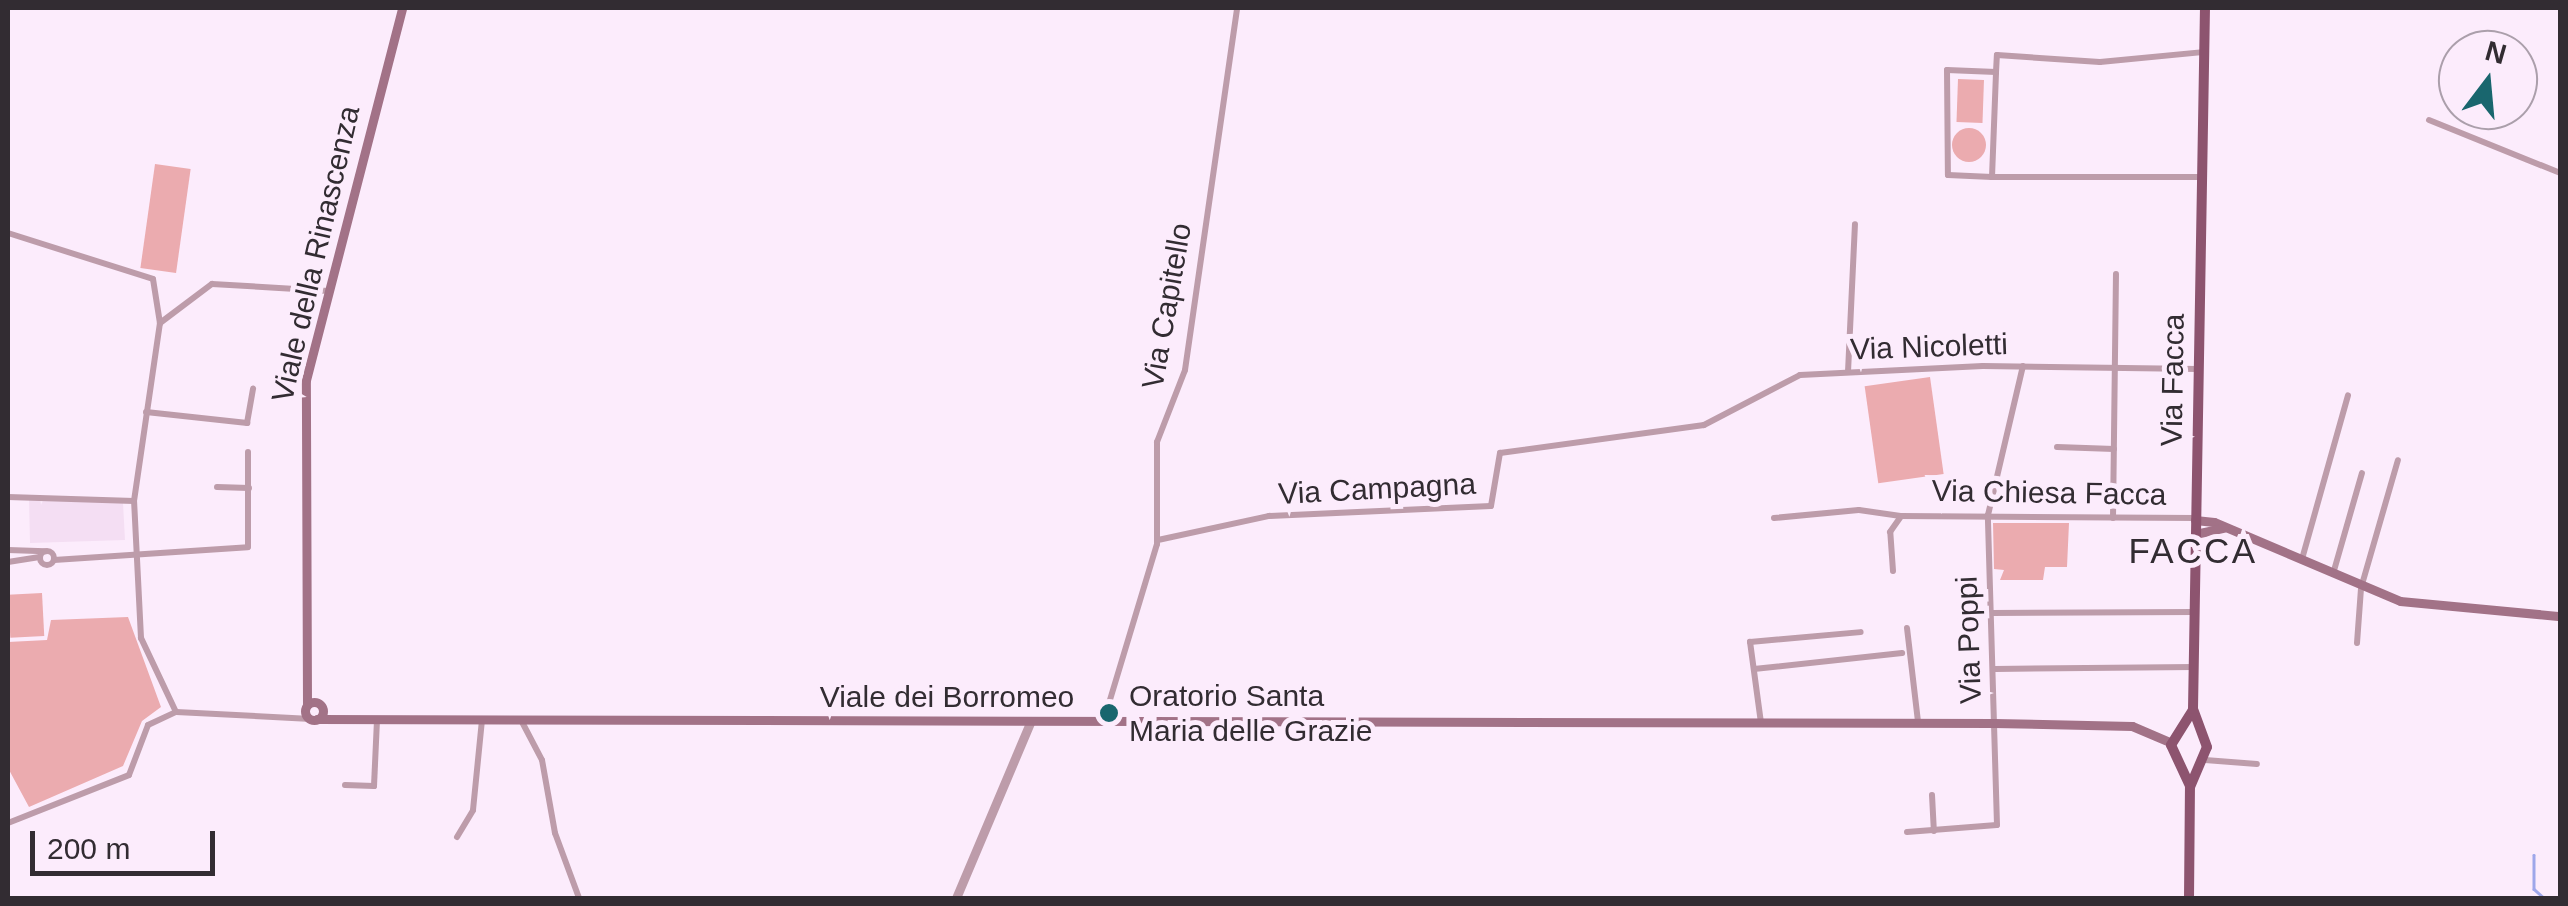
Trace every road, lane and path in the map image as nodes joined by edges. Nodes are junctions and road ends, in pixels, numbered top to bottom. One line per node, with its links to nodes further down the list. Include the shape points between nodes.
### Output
1 (402, 8): 13 (main road, Viale della Rinascenza)
2 (1237, 8): 39 (street, Via Capitello, via 1185,370 1156,442)
3 (2206, 8): 4 (main road, Via Facca)
4 (2205, 52): 5 (street, via 2100,62 1997,56); 9 (main road, Via Facca)
5 (1996, 72): 8 (street); 8 (street, via 1947,70 1946,170)
6 (2429, 120): 7 (street)
7 (2560, 173)
8 (1992, 177): 9 (street)
9 (2202, 177): 17 (main road, Via Facca)
10 (1856, 224): 18 (street)
11 (8, 233): 14 (street, via 153,280)
12 (2116, 274): 16 (street)
13 (329, 291): 14 (street, via 212,284); 58 (main road, Viale della Rinascenza, via 302,422)
14 (160, 322): 21 (street)
15 (2024, 366): 16 (street, Via Nicoletti); 18 (street, Via Nicoletti); 32 (street, Via Poppi)
16 (2114, 368): 17 (street, Via Nicoletti); 24 (street)
17 (2198, 369): 36 (main road, Via Facca)
18 (1848, 372): 22 (street, Via Nicoletti, via 1789,378 1704,424)
19 (253, 389): 21 (street, via 247,423)
20 (2348, 395): 43 (street)
21 (146, 412): 31 (street)
22 (1674, 431): 39 (street, Via Campagna, via 1500,453 1491,506 1269,516)
23 (2056, 447): 24 (street)
24 (2114, 448): 35 (street)
25 (248, 452): 29 (street)
26 (2398, 460): 47 (street)
27 (2362, 473): 46 (street)
28 (216, 488): 29 (street)
29 (249, 488): 41 (street, via 248,547)
30 (8, 497): 31 (street)
31 (134, 500): 41 (street)
32 (1988, 514): 33 (street, Via Chiesa Facca); 35 (street, Via Chiesa Facca); 49 (street, Via Poppi)
33 (1901, 516): 34 (street, via 1860,510); 45 (street, Via Chiesa Facca, via 1890,532)
34 (1774, 518)
35 (2114, 518): 36 (street, Via Chiesa Facca)
36 (2195, 519): 37 (main road); 38 (main road, Via Facca)
37 (2222, 528): 38 (main road); 43 (main road)
38 (2195, 534): 48 (main road, Via Facca)
39 (1158, 540): 68 (street, Via Capitello)
40 (8, 550): 42 (street)
41 (132, 552): 42 (street, via 48,565); 60 (street, via 141,638)
42 (43, 554): 44 (street)
43 (2302, 560): 46 (main road)
44 (8, 562)
45 (1894, 571)
46 (2333, 576): 47 (main road)
47 (2361, 588): 50 (main road, via 2440,608 2489,606); 53 (street)
48 (2194, 612): 49 (street); 55 (main road, Via Facca)
49 (1992, 613): 57 (street, Via Poppi)
50 (2560, 616)
51 (1907, 628): 71 (street)
52 (1861, 632): 56 (street, via 1750,642)
53 (2358, 643)
54 (1902, 653): 56 (street)
55 (2194, 666): 57 (street); 59 (main road, Via Facca)
56 (1754, 669): 69 (street)
57 (1995, 669): 70 (street, Via Poppi)
58 (313, 704): 61 (street); 62 (main road, Viale dei Borromeo); 63 (main road); 63 (main road)
59 (2193, 709): 72 (main road, Via Facca); 73 (main road, Via Facca)
60 (176, 712): 61 (street); 81 (street, via 148,725 129,775)
61 (295, 718): 63 (street)
62 (339, 718): 63 (main road, Viale dei Borromeo); 64 (main road, Viale dei Borromeo)
63 (314, 719)
64 (376, 719): 65 (main road, Viale dei Borromeo); 78 (street, via 374,786)
65 (482, 720): 66 (main road, Viale dei Borromeo); 84 (street, via 473,810)
66 (520, 720): 67 (main road, Viale dei Borromeo); 85 (street, via 542,760 555,832)
67 (1030, 723): 68 (main road, Viale dei Borromeo); 86 (street)
68 (1103, 723): 69 (main road, Viale dei Borromeo)
69 (1761, 723): 71 (main road, Viale dei Borromeo)
70 (1994, 723): 71 (main road, Viale dei Borromeo); 74 (main road, Viale dei Borromeo, via 2132,726); 82 (street, Via Poppi, via 1997,825)
71 (1918, 724)
72 (2182, 732): 73 (main road); 74 (main road)
73 (2200, 734): 75 (main road, via 2208,747)
74 (2172, 743): 77 (main road)
75 (2201, 763): 76 (street); 77 (main road); 79 (main road)
76 (2257, 764)
77 (2180, 766): 79 (main road)
78 (345, 786)
79 (2190, 787): 87 (main road)
80 (1932, 794): 82 (street)
81 (8, 822)
82 (1934, 831): 83 (street, Via Poppi)
83 (1907, 832)
84 (457, 837)
85 (579, 898)
86 (956, 898)
87 (2189, 898)

